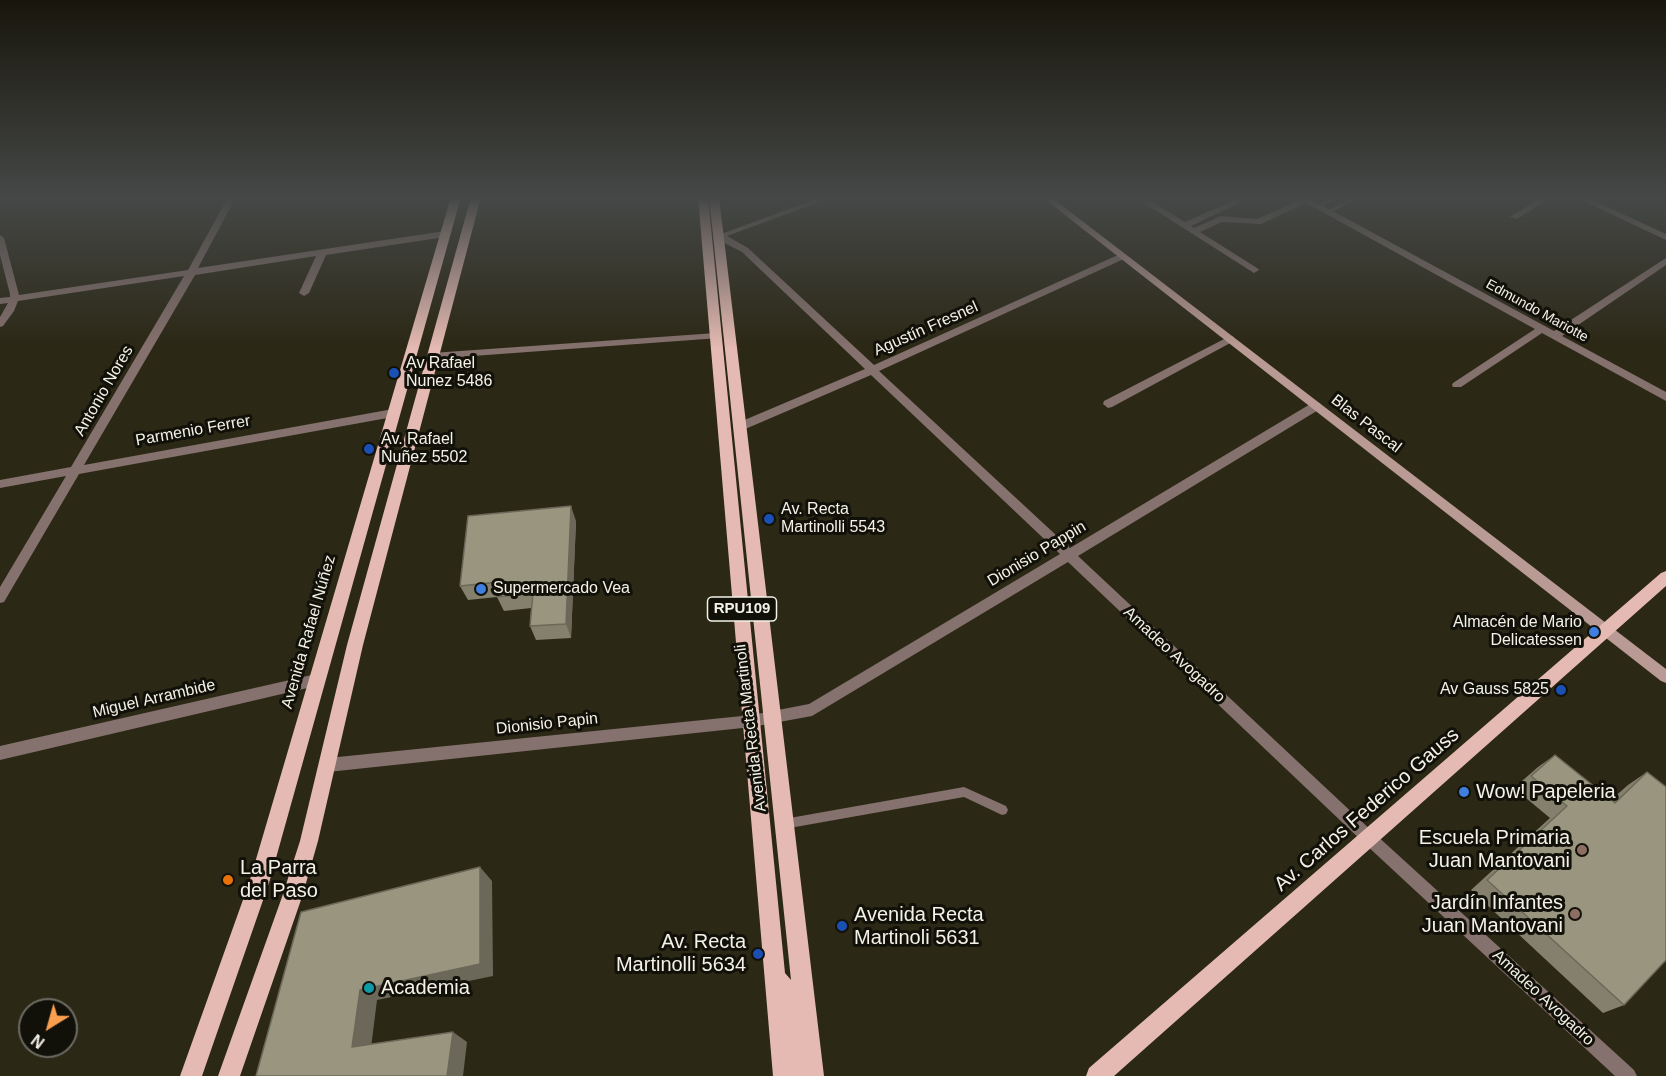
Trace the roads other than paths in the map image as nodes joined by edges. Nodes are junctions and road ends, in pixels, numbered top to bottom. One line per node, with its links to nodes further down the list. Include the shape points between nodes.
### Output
1 (2, 247): 18 (street)
2 (205, 247): 16 (street, Antonio Nores)
3 (344, 247): 12 (street)
4 (441, 247): 31 (main road, Avenida Rafael Núñez)
5 (462, 247): 25 (main road)
6 (714, 247): 22 (main road, Avenida Recta Martinoli / RPU109)
7 (715, 247): 32 (main road, Avenida Recta Martinoli / RPU109)
8 (738, 247): 26 (street, Amadeo Avogadro)
9 (1112, 247): 13 (main road, Blas Pascal)
10 (1218, 247): 15 (street)
11 (1392, 247): 21 (street, Edmundo Mariotte)
12 (323, 250): 16 (street); 17 (street)
13 (1124, 256): 24 (main road, Blas Pascal); 26 (street, Agustín Fresnel)
14 (1666, 261): 23 (street)
15 (1254, 270)
16 (192, 271): 18 (street); 33 (street, Antonio Nores)
17 (304, 293)
18 (14, 299): 19 (street); 20 (street)
19 (0, 301)
20 (0, 324)
21 (1542, 329): 23 (street, Edmundo Mariotte); 27 (street)
22 (716, 336): 25 (street); 41 (main road, Avenida Recta Martinoli / RPU109)
23 (1554, 336): 28 (street, Edmundo Mariotte)
24 (1230, 339): 29 (street); 30 (main road, Blas Pascal)
25 (432, 356): 43 (main road, via 355,645)
26 (872, 370): 32 (street, Agustín Fresnel); 35 (street, Amadeo Avogadro)
27 (1457, 385)
28 (1666, 397)
29 (1108, 404)
30 (1316, 406): 35 (street, Dionisio Pappin); 38 (main road, Blas Pascal)
31 (393, 413): 33 (street, Parmenio Ferrer); 40 (main road, Avenida Rafael Núñez)
32 (739, 427): 41 (main road, Avenida Recta Martinoli / RPU109)
33 (76, 469): 34 (street, Parmenio Ferrer); 37 (street, Antonio Nores)
34 (0, 484)
35 (1067, 554): 41 (street, Dionisio Pappin, via 812,710); 46 (street, Amadeo Avogadro)
36 (1666, 577): 38 (main road, Av. Carlos Federico Gauss)
37 (0, 598)
38 (1605, 630): 39 (main road, Blas Pascal); 46 (main road, Av. Carlos Federico Gauss)
39 (1666, 677)
40 (316, 680): 42 (street, Miguel Arrambide); 48 (main road, Avenida Rafael Núñez, via 259,882)
41 (761, 720): 43 (street, Dionisio Papin); 45 (main road, Avenida Recta Martinoli / RPU109); 47 (main road, Avenida Recta Martinoli / RPU109)
42 (0, 753)
43 (328, 765): 49 (main road, via 292,897)
44 (1002, 810): 45 (lane, via 964,792)
45 (784, 824): 52 (main road, Avenida Recta Martinoli / RPU109)
46 (1369, 838): 53 (main road, Av. Carlos Federico Gauss); 54 (street, Amadeo Avogadro)
47 (775, 977): 50 (main road, Avenida Recta Martinoli / RPU109); 51 (main road, via 787,991)
48 (191, 1076)
49 (229, 1076)
50 (784, 1076)
51 (796, 1076)
52 (813, 1076)
53 (1097, 1076)
54 (1628, 1076)

